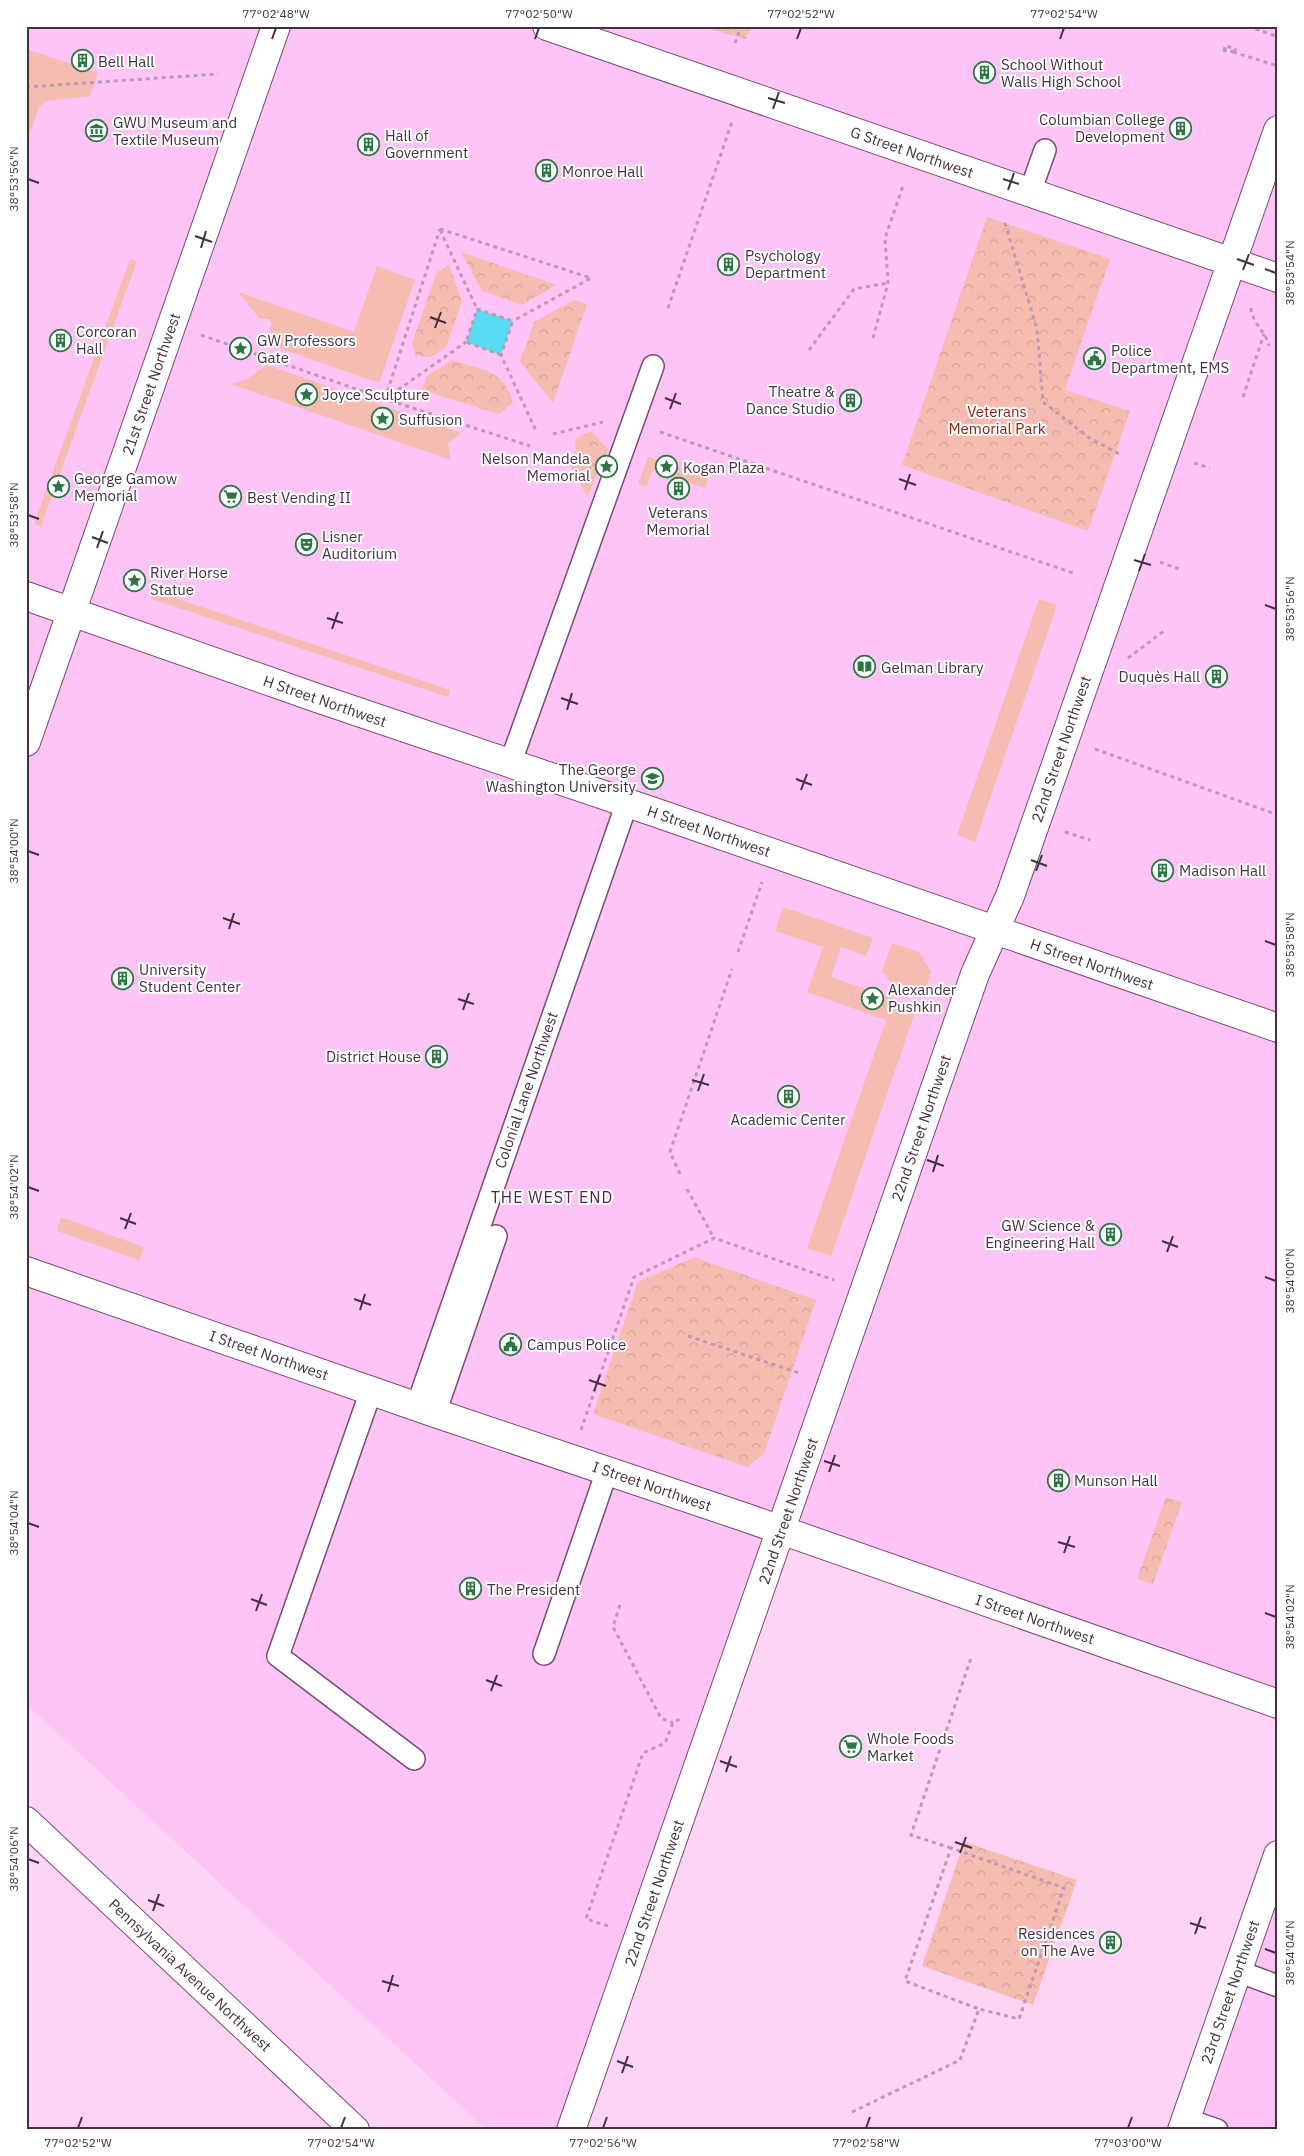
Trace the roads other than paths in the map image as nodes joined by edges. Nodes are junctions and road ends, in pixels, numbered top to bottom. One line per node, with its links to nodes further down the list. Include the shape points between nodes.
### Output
1 (276, 26): 10 (street, 21st Street Northwest)
2 (547, 26): 5 (street, G Street Northwest)
3 (1278, 130): 6 (street, 22nd Street Northwest)
4 (1045, 150): 5 (lane)
5 (1030, 192): 6 (street, G Street Northwest)
6 (1231, 262): 7 (street, G Street Northwest); 14 (street, 22nd Street Northwest, via 1010,896)
7 (1278, 278)
8 (652, 366): 12 (lane)
9 (26, 596): 10 (street, H Street Northwest)
10 (72, 612): 11 (street, 21st Street Northwest); 12 (street, H Street Northwest)
11 (26, 742)
12 (510, 764): 13 (street, H Street Northwest)
13 (627, 803): 14 (street, H Street Northwest); 19 (lane, Colonial Lane Northwest)
14 (994, 930): 15 (street, H Street Northwest); 21 (street, 22nd Street Northwest, via 975,974)
15 (1278, 1028)
16 (496, 1236): 19 (lane)
17 (26, 1271): 18 (street, I Street Northwest)
18 (372, 1391): 19 (street, I Street Northwest); 24 (lane, via 278,1656)
19 (426, 1410): 20 (street, I Street Northwest)
20 (607, 1471): 21 (street, I Street Northwest); 22 (lane)
21 (782, 1531): 23 (street, I Street Northwest); 31 (street, 22nd Street Northwest)
22 (544, 1654)
23 (1278, 1704)
24 (414, 1760)
25 (26, 1821): 30 (street, Pennsylvania Avenue Northwest)
26 (1278, 1855): 27 (street, 23rd Street Northwest)
27 (1237, 1971): 28 (lane); 29 (street, 23rd Street Northwest)
28 (1278, 1986)
29 (1184, 2124): 32 (lane)
30 (355, 2130)
31 (571, 2130)
32 (1217, 2130)

